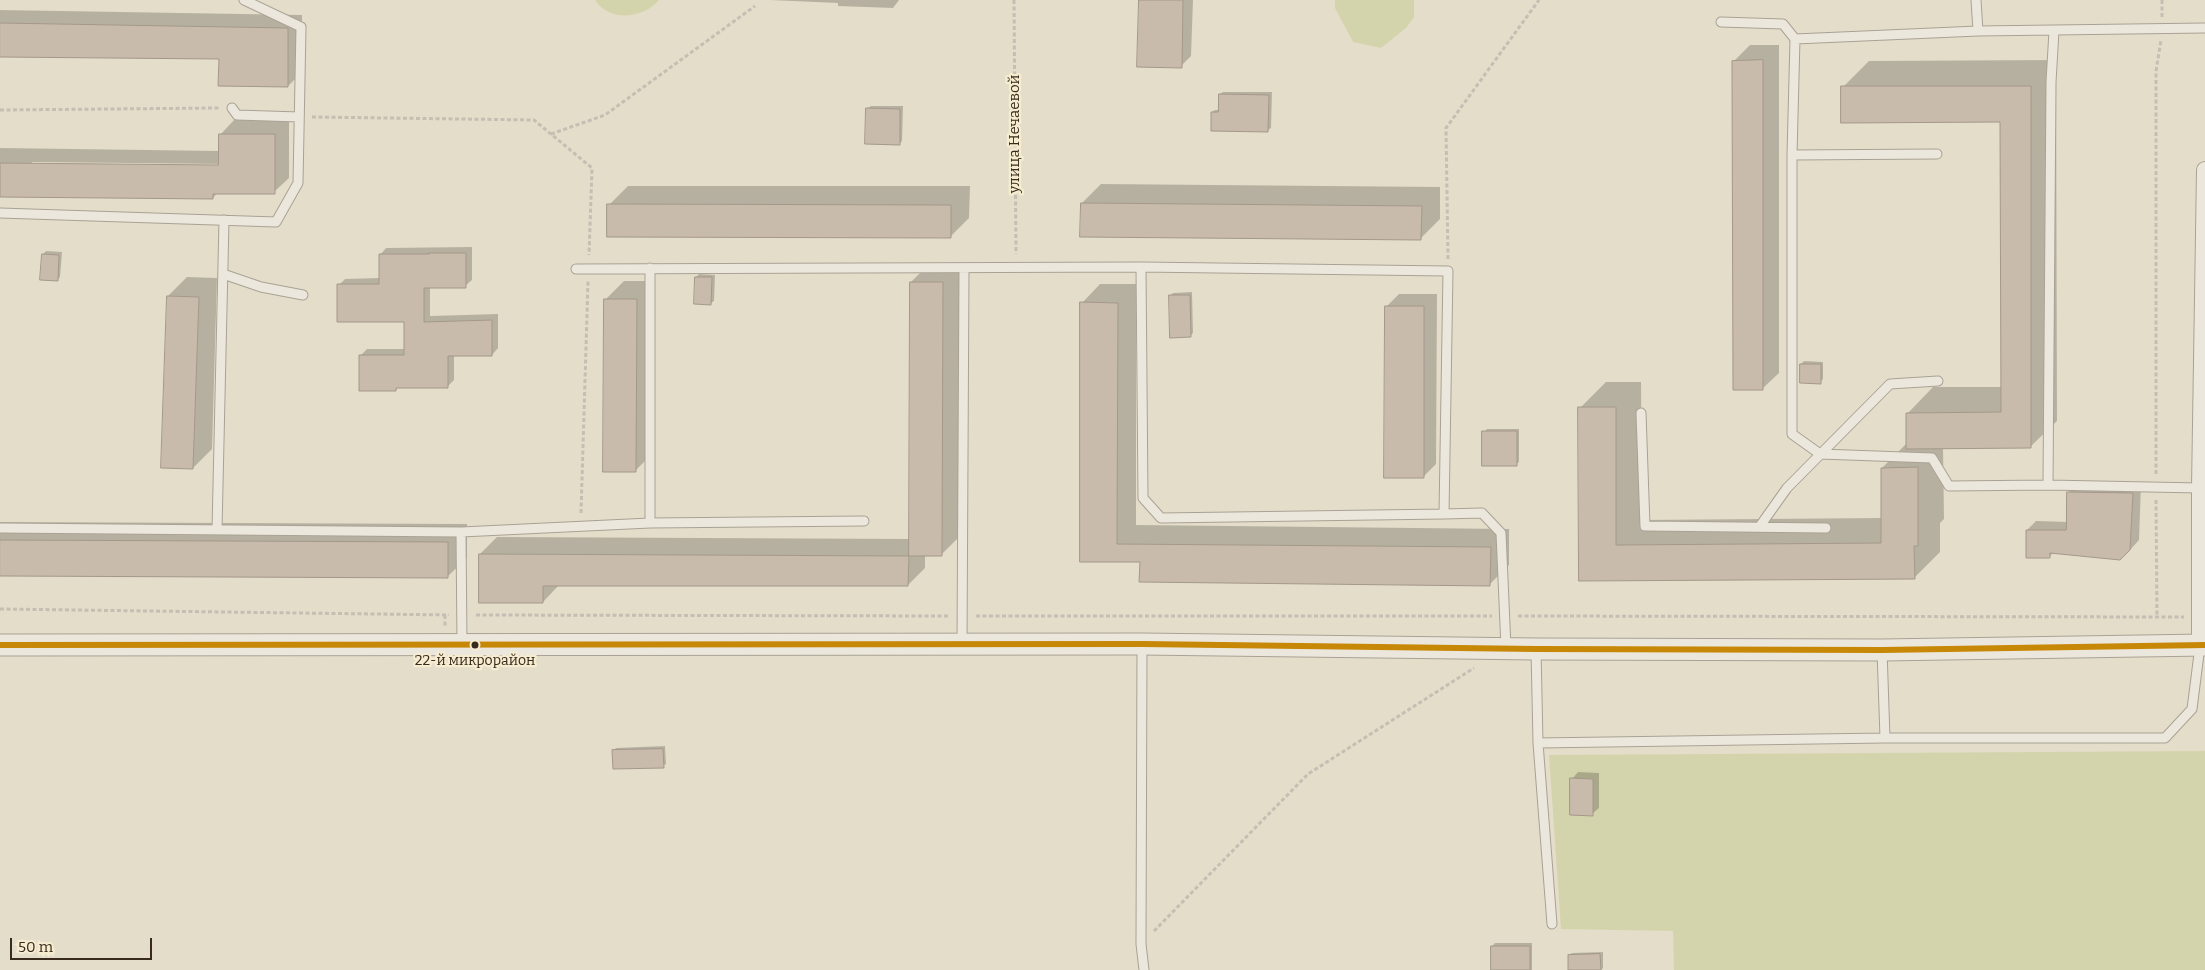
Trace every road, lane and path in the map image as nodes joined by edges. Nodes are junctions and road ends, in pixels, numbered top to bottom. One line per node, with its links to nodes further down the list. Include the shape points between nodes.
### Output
1 (244, 0): 15 (lane, via 301,27)
2 (1014, 0): 22 (path, улица Нечаевой)
3 (1539, 0): 28 (path, via 1446,128)
4 (1976, 0): 10 (lane)
5 (2162, 0): 8 (path)
6 (755, 6): 16 (path, via 605,114)
7 (1721, 22): 12 (lane, via 1783,24)
8 (2163, 28): 9 (lane); 11 (lane); 35 (path, via 2156,71)
9 (2205, 28)
10 (1978, 31): 11 (lane); 12 (lane)
11 (2054, 31): 34 (lane)
12 (1796, 39): 18 (lane)
13 (232, 108): 14 (path); 15 (lane, via 237,115)
14 (0, 110)
15 (299, 117): 16 (path, via 534,120); 21 (lane, via 298,183 276,222)
16 (551, 134): 27 (path, via 592,168)
17 (1936, 154): 18 (lane)
18 (1792, 155): 33 (lane, via 1792,434)
19 (2205, 170): 36 (street)
20 (0, 213): 21 (lane)
21 (224, 220): 29 (lane)
22 (1016, 267): 23 (lane); 25 (lane)
23 (1141, 267): 28 (lane); 37 (lane, via 1143,498 1161,518)
24 (650, 268): 25 (lane); 27 (lane); 39 (lane)
25 (964, 268): 48 (lane)
26 (576, 269): 27 (lane)
27 (589, 269): 40 (path)
28 (1448, 271): 37 (lane)
29 (223, 274): 30 (lane, via 261,287); 44 (lane)
30 (302, 295)
31 (1938, 381): 33 (lane, via 1890,384)
32 (1640, 413): 41 (lane, via 1644,526)
33 (1820, 454): 34 (lane, via 1932,458 1949,486); 41 (lane, via 1787,488)
34 (2048, 485): 35 (lane)
35 (2156, 487): 36 (lane); 49 (path, via 2157,617)
36 (2200, 488): 54 (street)
37 (1444, 514): 49 (lane, via 1482,513 1501,532)
38 (864, 522): 39 (lane)
39 (650, 523): 40 (lane)
40 (581, 526): 45 (lane)
41 (1760, 526): 43 (lane)
42 (0, 528): 44 (lane)
43 (1826, 528)
44 (217, 530): 45 (lane)
45 (461, 532): 47 (lane)
46 (0, 609): 47 (path)
47 (462, 615): 48 (path); 52 (lane)
48 (962, 616): 49 (path); 53 (lane)
49 (1505, 616): 55 (lane)
50 (1142, 644): 53 (street); 55 (street); 61 (lane)
51 (0, 645): 52 (street)
52 (462, 645): 53 (street)
53 (962, 645)
54 (2202, 646): 57 (street); 58 (lane, via 2192,709 2165,738)
55 (1506, 648): 56 (street); 61 (path, via 1308,774)
56 (1536, 649): 57 (street); 59 (lane)
57 (1882, 650): 58 (lane)
58 (1885, 738): 59 (lane)
59 (1538, 743): 60 (lane)
60 (1552, 924)
61 (1142, 944): 62 (lane)
62 (1144, 970)

